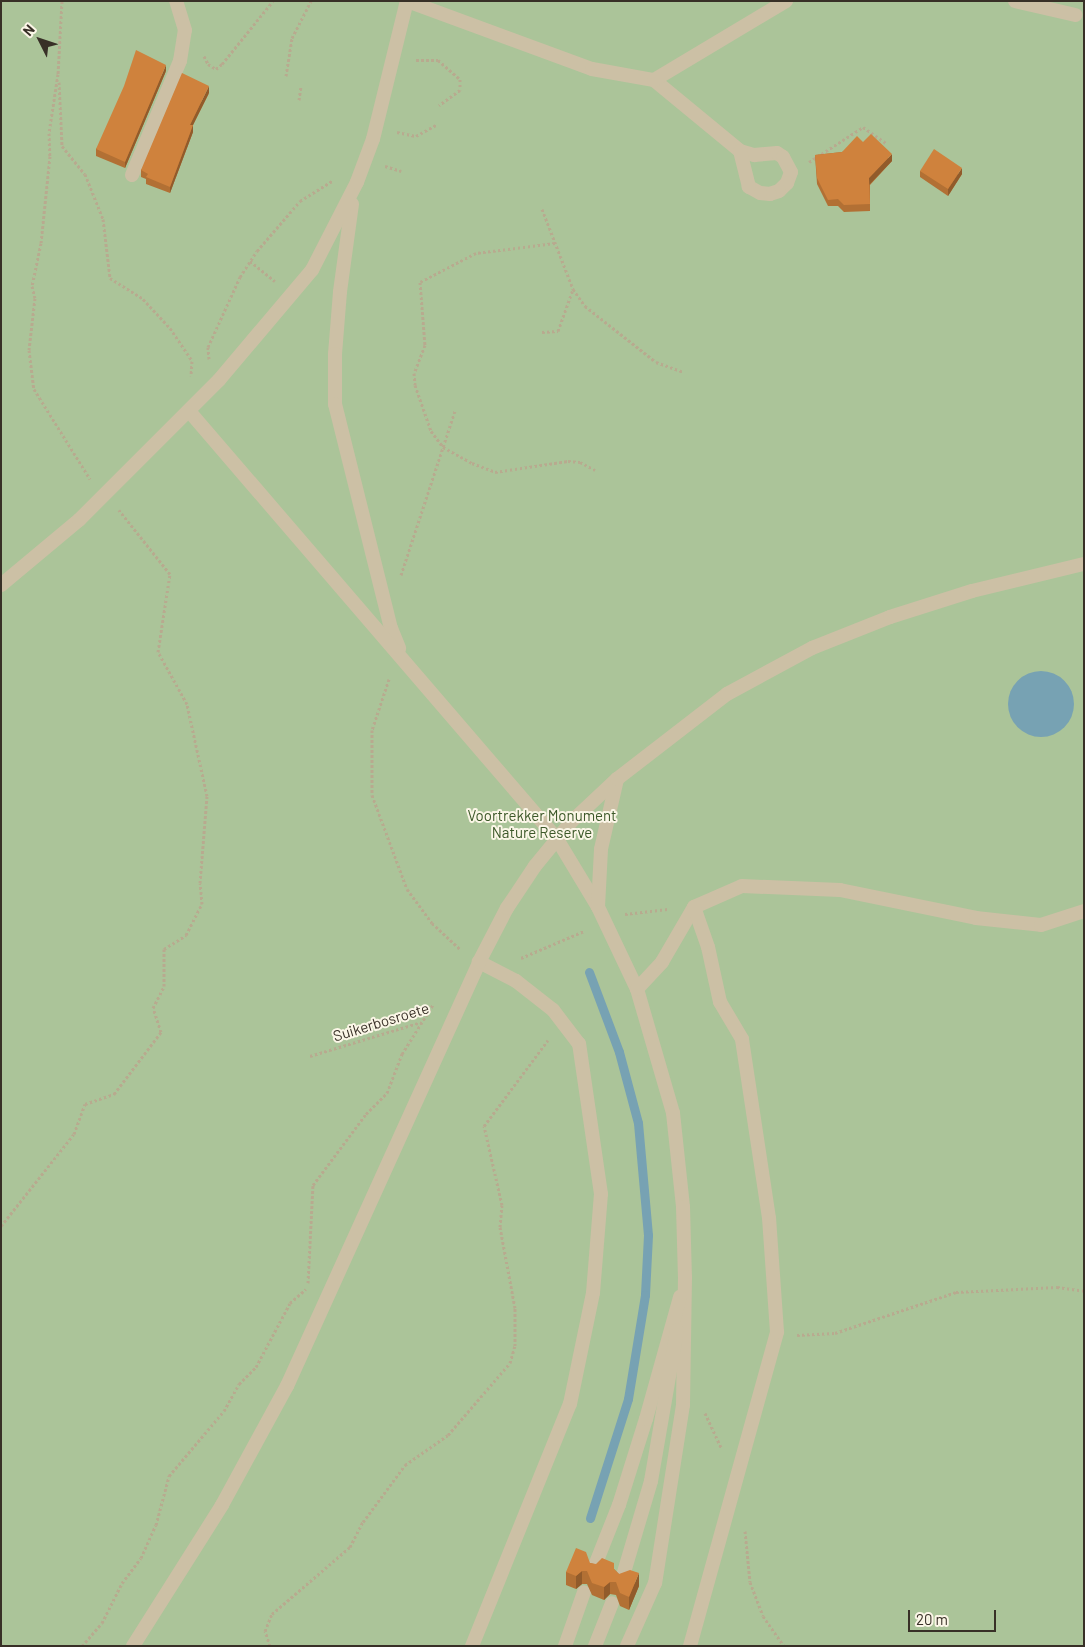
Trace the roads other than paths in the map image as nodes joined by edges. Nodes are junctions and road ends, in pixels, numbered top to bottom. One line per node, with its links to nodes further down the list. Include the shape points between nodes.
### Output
1 (176, 1): 8 (street, via 185,30 180,61)
2 (407, 1): 6 (street, via 592,69); 9 (street, via 386,94)
3 (786, 1): 6 (street)
4 (1015, 1): 5 (street)
5 (1075, 15)
6 (654, 80): 7 (street)
7 (740, 151): 7 (street, via 776,153 791,172 780,191 760,193 747,182)
8 (132, 175)
9 (357, 182): 10 (street, via 328,242 292,297); 13 (street, via 347,229 340,292 335,404 391,628)
10 (188, 411): 12 (street, via 79,520); 13 (street)
11 (1084, 564): 14 (street, via 972,591 890,617 812,648 727,694)
12 (1, 585)
13 (416, 674): 15 (street)
14 (617, 780): 15 (street); 17 (street, via 601,849)
15 (557, 839): 17 (street); 19 (street, via 507,908)
16 (694, 906): 18 (street, via 742,886 840,890 976,918 1041,925); 20 (street, via 662,962); 31 (street, via 708,946 720,1002 742,1039 768,1218 777,1332)
17 (598, 907): 20 (street)
18 (1084, 912)
19 (480, 962): 26 (street, via 287,1386 222,1505); 27 (street, via 516,981 553,1010 579,1044 601,1194 593,1293 570,1404)
20 (637, 989): 21 (street, via 672,1113 683,1207)
21 (685, 1277): 22 (street, via 646,1419 619,1505); 23 (street, via 653,1471); 30 (street, via 683,1405 656,1583)
22 (594, 1568)
23 (622, 1579)
24 (584, 1592): 28 (street)
25 (612, 1603): 29 (street)
26 (133, 1646)
27 (472, 1646)
28 (565, 1646)
29 (595, 1646)
30 (627, 1646)
31 (690, 1646)

